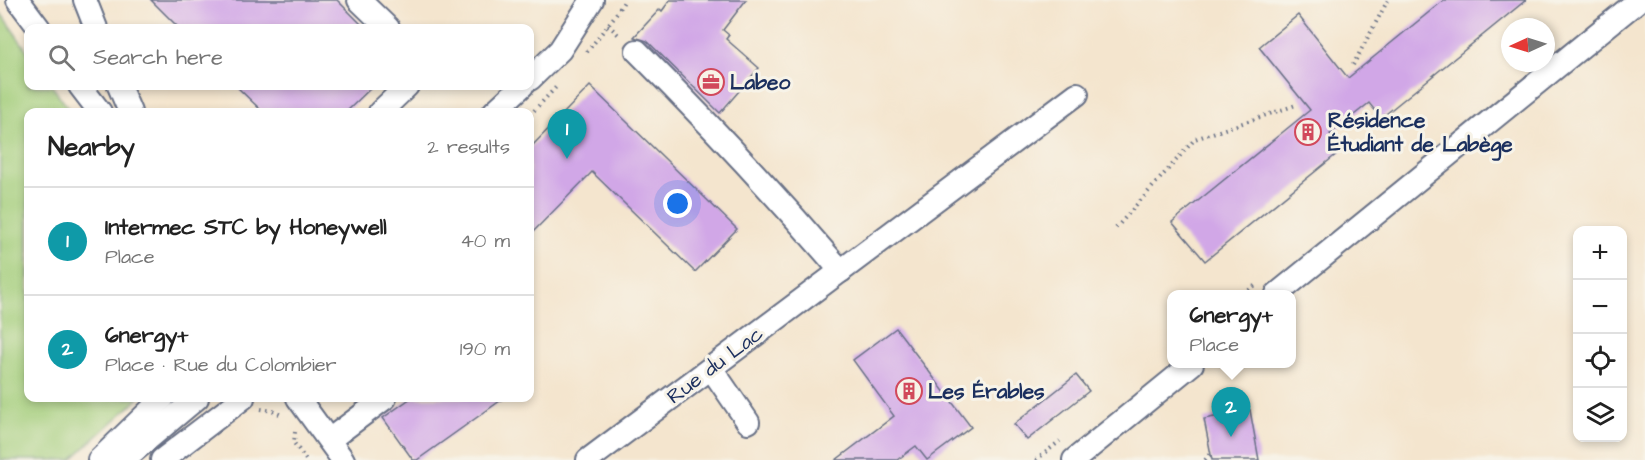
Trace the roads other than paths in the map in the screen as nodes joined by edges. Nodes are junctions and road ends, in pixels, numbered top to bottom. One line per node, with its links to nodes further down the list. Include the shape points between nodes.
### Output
1 (18, 0): 6 (street)
2 (84, 0): 7 (street)
3 (359, 0): 8 (street)
4 (592, 0): 10 (street, via 560,50)
5 (1639, 0): 21 (street)
6 (36, 24)
7 (94, 24)
8 (384, 24)
9 (637, 51): 20 (street, via 764,182)
10 (534, 75)
11 (83, 90): 16 (street)
12 (121, 90): 17 (street)
13 (403, 90): 18 (street)
14 (518, 90): 19 (street)
15 (1077, 94): 20 (street, Rue du Lac)
16 (97, 108)
17 (128, 108)
18 (384, 108)
19 (498, 108)
20 (841, 270): 22 (street, Rue du Lac)
21 (1282, 290)
22 (711, 368): 30 (street); 37 (street, Rue du Lac)
23 (1186, 368): 38 (street)
24 (159, 402): 32 (street)
25 (192, 402): 29 (street)
26 (238, 402): 35 (street)
27 (301, 402): 31 (street)
28 (380, 402): 31 (street)
29 (171, 420): 33 (street); 34 (street)
30 (748, 422)
31 (329, 440): 36 (street)
32 (99, 460)
33 (123, 460)
34 (146, 460)
35 (162, 460)
36 (343, 460)
37 (588, 460)
38 (1074, 460)

